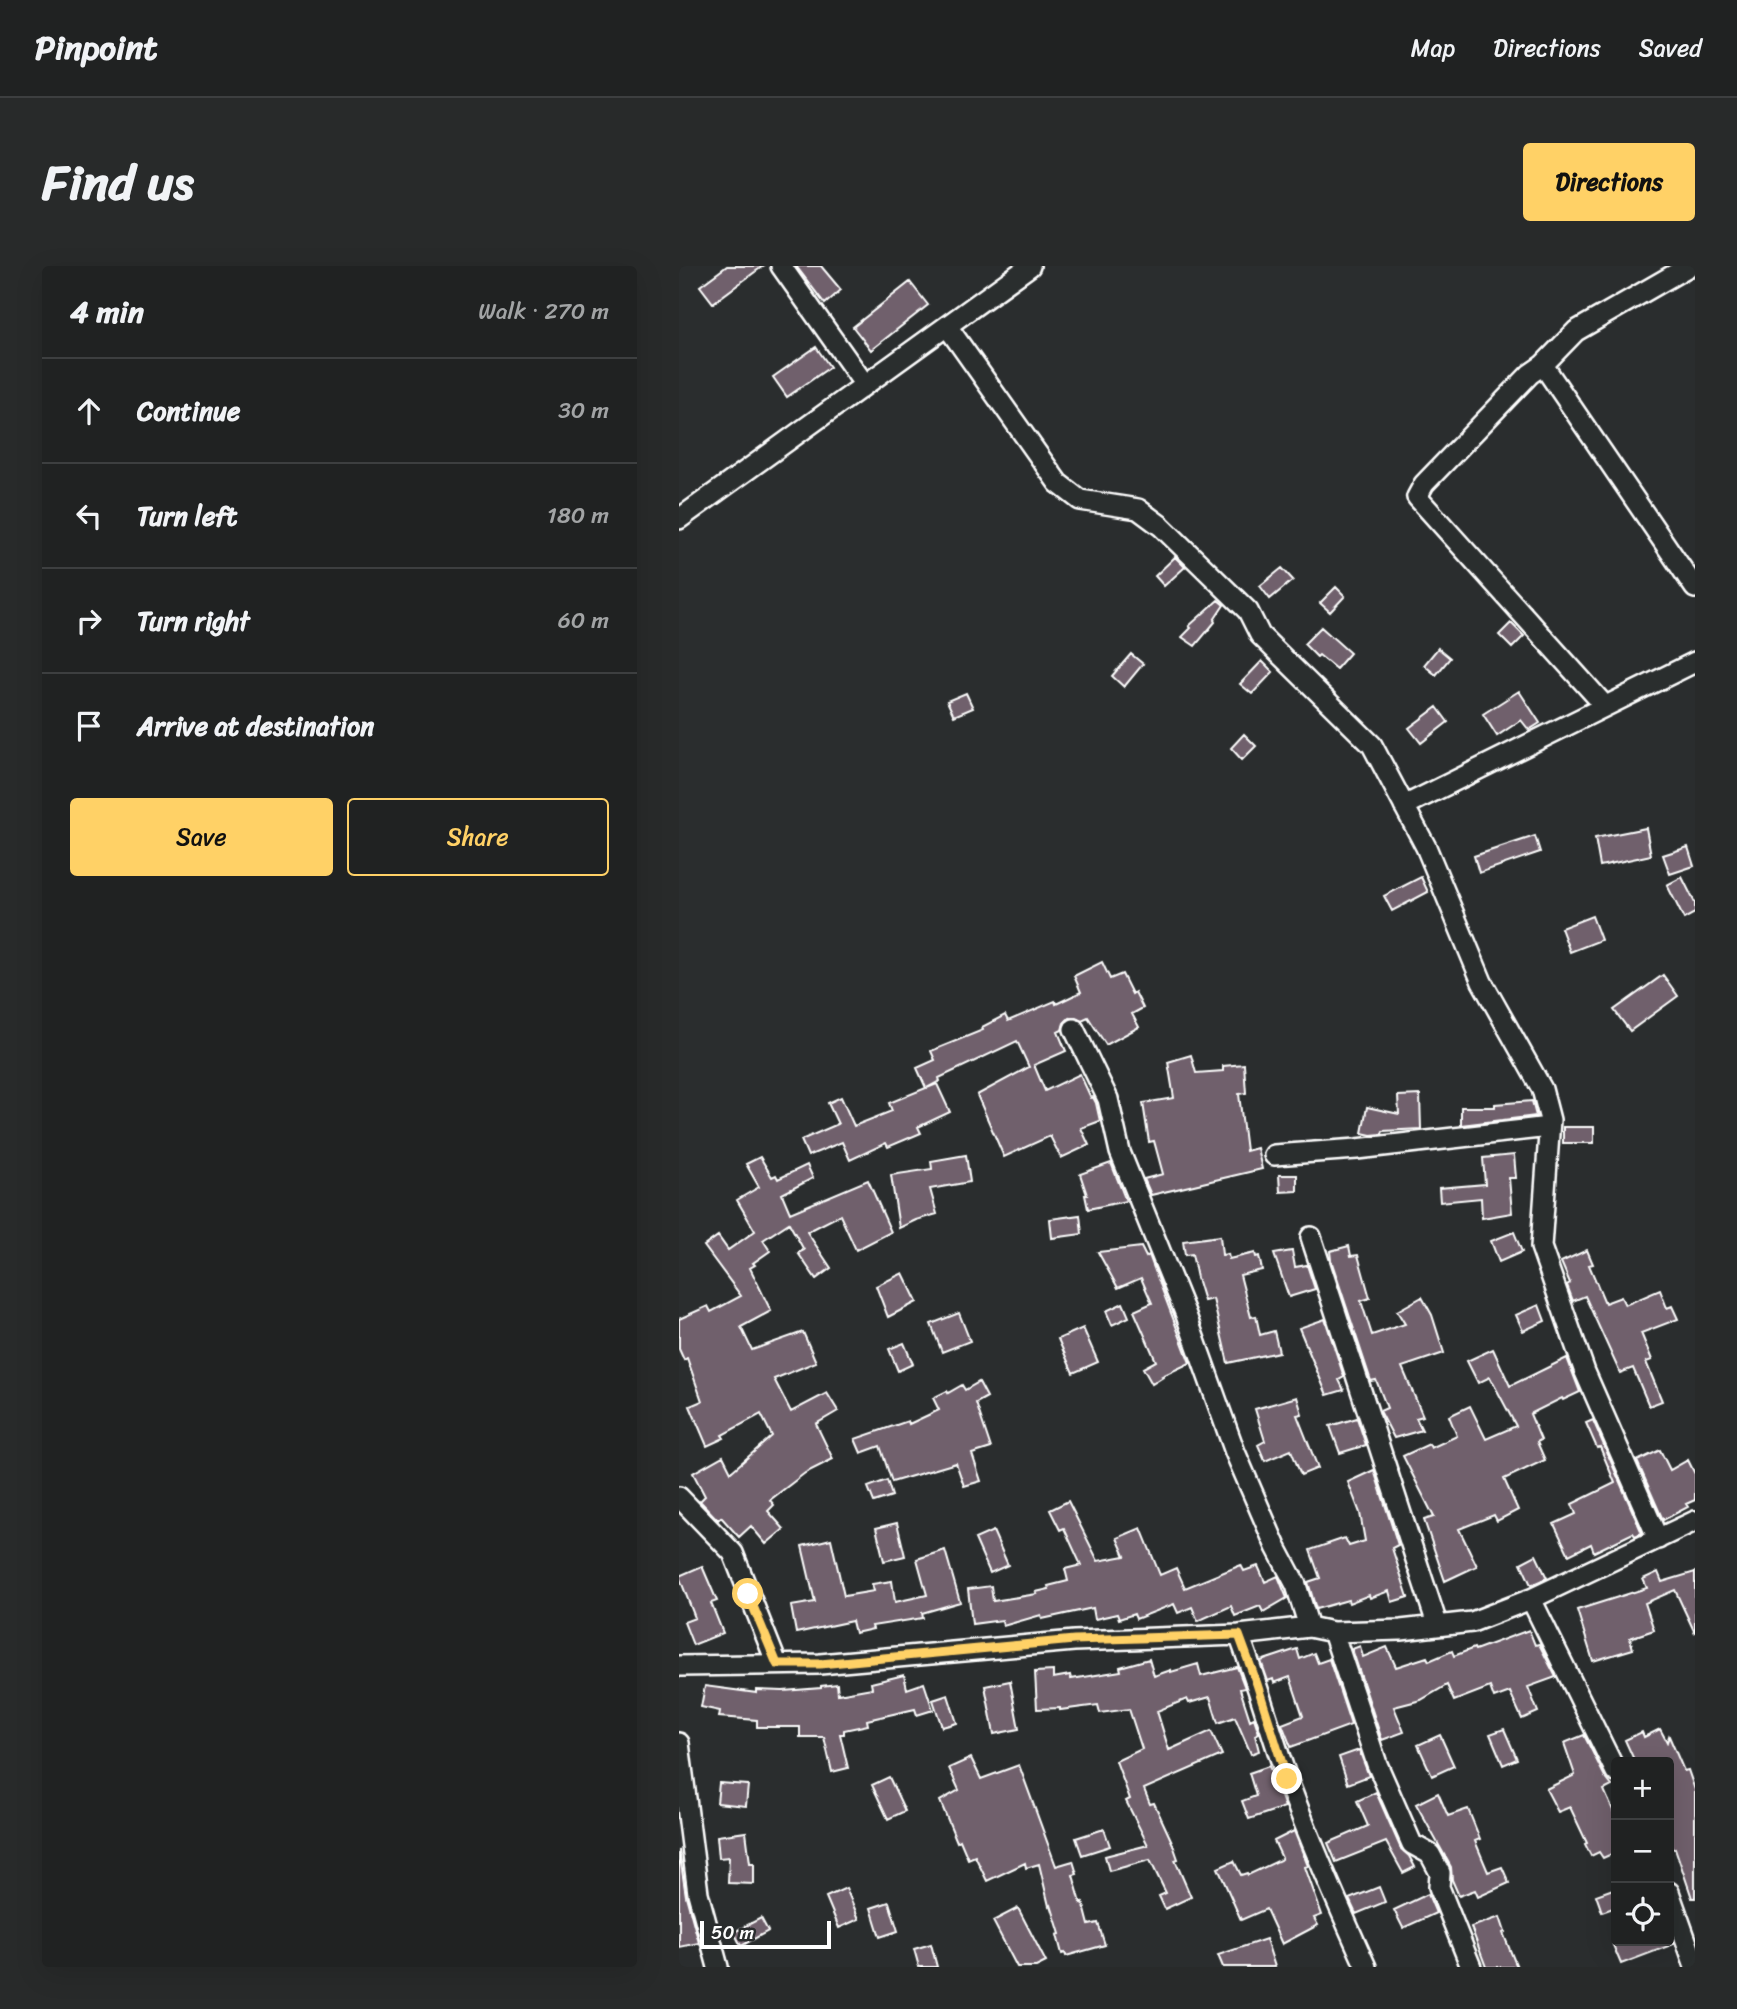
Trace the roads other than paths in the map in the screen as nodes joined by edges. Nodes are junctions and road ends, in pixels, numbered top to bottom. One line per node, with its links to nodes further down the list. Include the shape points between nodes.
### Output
1 (781, 266): 6 (street)
2 (1030, 266): 4 (street)
3 (1689, 266): 5 (street, via 1576,331)
4 (947, 326): 6 (street); 11 (street, via 1058,483 1080,500 1138,509 1161,526 1248,611 1260,635 1372,745)
5 (1543, 365): 8 (street); 10 (street, via 1416,497)
6 (865, 385): 7 (street)
7 (679, 519)
8 (1695, 588)
9 (1695, 662): 10 (street)
10 (1605, 706): 11 (street)
11 (1404, 806): 13 (street, via 1426,847 1482,982 1542,1089)
12 (1074, 1029): 21 (street, via 1108,1099 1120,1152 1187,1315 1235,1452 1296,1585)
13 (1549, 1127): 14 (street); 18 (street, via 1541,1247 1585,1372)
14 (1274, 1155)
15 (1311, 1237): 20 (street)
16 (679, 1497): 24 (street, via 733,1553)
17 (1695, 1521): 18 (street)
18 (1658, 1539): 19 (street)
19 (1531, 1599): 20 (street, via 1472,1622); 27 (street)
20 (1437, 1624): 22 (street)
21 (1309, 1627): 22 (street); 23 (street)
22 (1333, 1632): 32 (street, via 1377,1764 1412,1844 1430,1854 1440,1873 1439,1887)
23 (1239, 1635): 24 (street, via 1074,1640); 31 (street, via 1287,1779)
24 (777, 1664): 25 (street)
25 (679, 1666)
26 (679, 1743): 30 (street, via 698,1893)
27 (1611, 1762)
28 (1674, 1906): 29 (street)
29 (1695, 1966)
30 (717, 1967)
31 (1366, 1967)
32 (1471, 1967)

